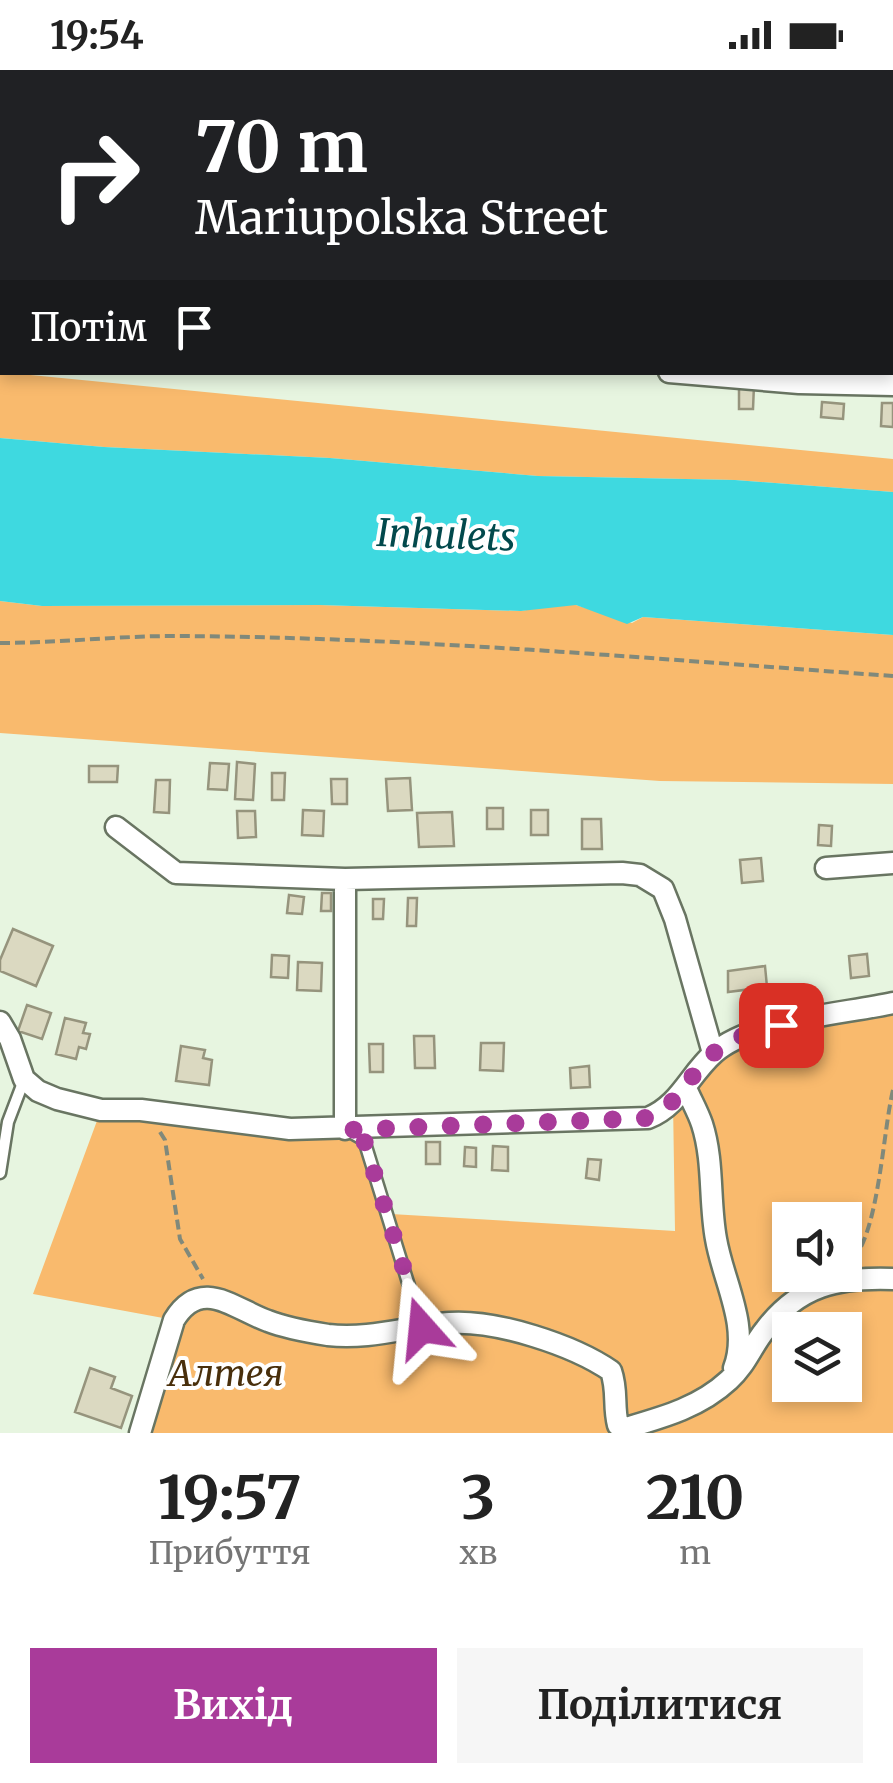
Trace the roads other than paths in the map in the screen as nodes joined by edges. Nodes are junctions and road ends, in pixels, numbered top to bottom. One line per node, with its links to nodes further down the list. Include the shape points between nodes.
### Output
1 (707, 375): 2 (street)
2 (893, 385)
3 (116, 827): 6 (street, via 176,873)
4 (893, 863): 5 (street)
5 (826, 868)
6 (345, 879): 9 (street, via 640,875 663,889); 12 (street)
7 (893, 1003): 9 (street, via 749,1031)
8 (0, 1022): 10 (street)
9 (714, 1053): 11 (street)
10 (24, 1079): 12 (street, via 38,1091 101,1110); 13 (lane)
11 (686, 1088): 12 (street, via 648,1118); 16 (street, via 702,1124 715,1238 738,1322 739,1354)
12 (345, 1130): 15 (lane, via 364,1140)
13 (0, 1172)
14 (893, 1278): 16 (street, via 850,1279 800,1294)
15 (422, 1328): 17 (street, via 456,1323 511,1332 593,1359 611,1371 618,1425); 18 (street, via 326,1335 200,1297 174,1320)
16 (728, 1381): 17 (street, via 681,1412)
17 (630, 1431)
18 (140, 1433)

